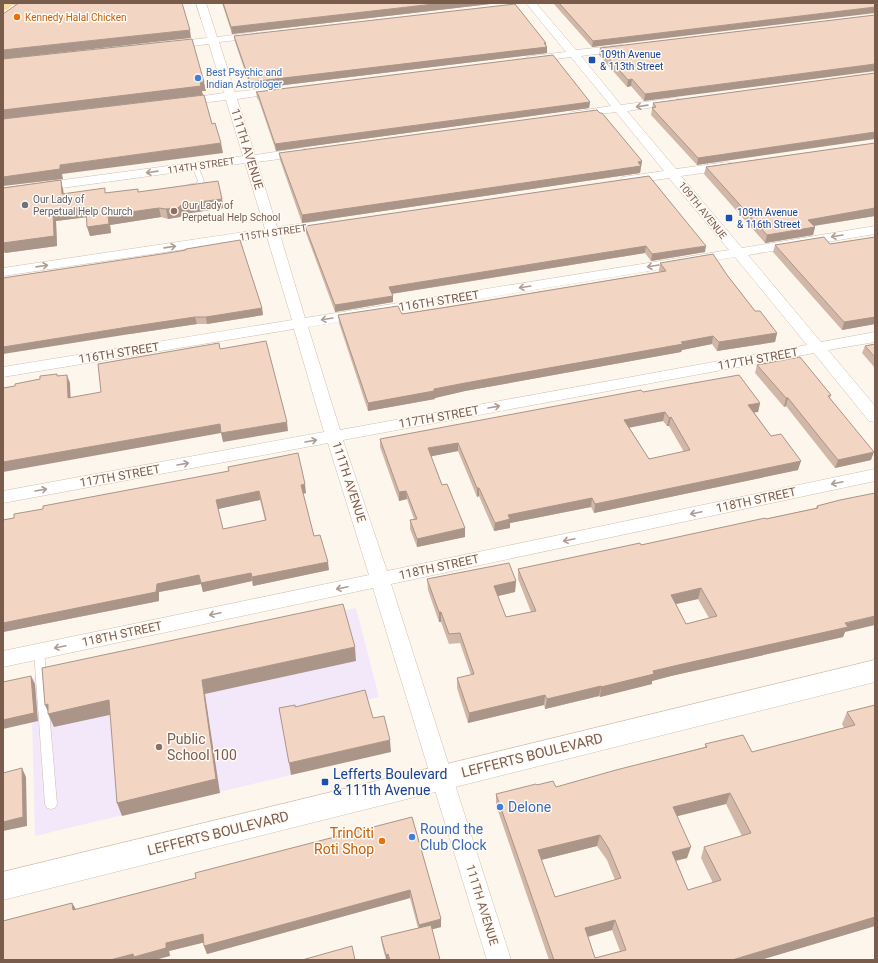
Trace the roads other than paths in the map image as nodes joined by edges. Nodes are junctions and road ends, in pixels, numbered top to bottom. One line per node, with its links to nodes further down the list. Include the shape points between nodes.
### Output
1 (9, 3): 5 (main road)
2 (61, 3): 5 (street)
3 (201, 3): 7 (street, 111TH AVENUE)
4 (530, 4): 10 (street, 109TH AVENUE)
5 (3, 8)
6 (270, 33): 7 (street)
7 (213, 40): 8 (street); 13 (street, 111TH AVENUE)
8 (160, 46)
9 (635, 46): 10 (street)
10 (572, 54): 11 (street); 16 (street, 109TH AVENUE)
11 (521, 60)
12 (286, 89): 13 (street)
13 (230, 96): 15 (street); 19 (street, 111TH AVENUE)
14 (683, 100): 16 (street, one-way to 16)
15 (173, 103)
16 (619, 109): 17 (street); 22 (street, 109TH AVENUE)
17 (565, 116)
18 (315, 150): 19 (street, 114TH STREET)
19 (250, 158): 21 (street, 114TH STREET); 28 (street, 111TH AVENUE)
20 (738, 164): 22 (street)
21 (196, 166): 24 (lane, via 201,181 199,185); 25 (street, 114TH STREET, one-way to 25)
22 (672, 174): 23 (street); 29 (street, 109TH AVENUE)
23 (610, 183)
24 (185, 187)
25 (3, 192)
26 (342, 222): 28 (street, 115TH STREET)
27 (875, 230): 29 (street, 116TH STREET, one-way to 29)
28 (272, 232): 30 (street, 115TH STREET, one-way to 28); 31 (street, 111TH AVENUE)
29 (737, 252): 31 (street, 116TH STREET, one-way to 31); 33 (street, 109TH AVENUE)
30 (3, 272)
31 (300, 324): 34 (street, 116TH STREET); 36 (street, 111TH AVENUE)
32 (875, 337): 33 (street, 117TH STREET)
33 (817, 348): 35 (street, 109TH AVENUE); 36 (street, 117TH STREET, one-way to 33)
34 (3, 372)
35 (875, 417)
36 (334, 437): 38 (street, 117TH STREET, one-way to 36); 39 (street, 111TH AVENUE)
37 (875, 475): 39 (street, 118TH STREET, one-way to 39)
38 (3, 498)
39 (380, 580): 40 (street, 118TH STREET, one-way to 40); 43 (street, 111TH AVENUE)
40 (39, 651): 41 (street, 118TH STREET); 44 (lane)
41 (3, 659)
42 (875, 671): 43 (street, LEFFERTS BOULEVARD)
43 (442, 777): 45 (street, LEFFERTS BOULEVARD); 46 (street, 111TH AVENUE)
44 (51, 804)
45 (3, 886)
46 (499, 960)

